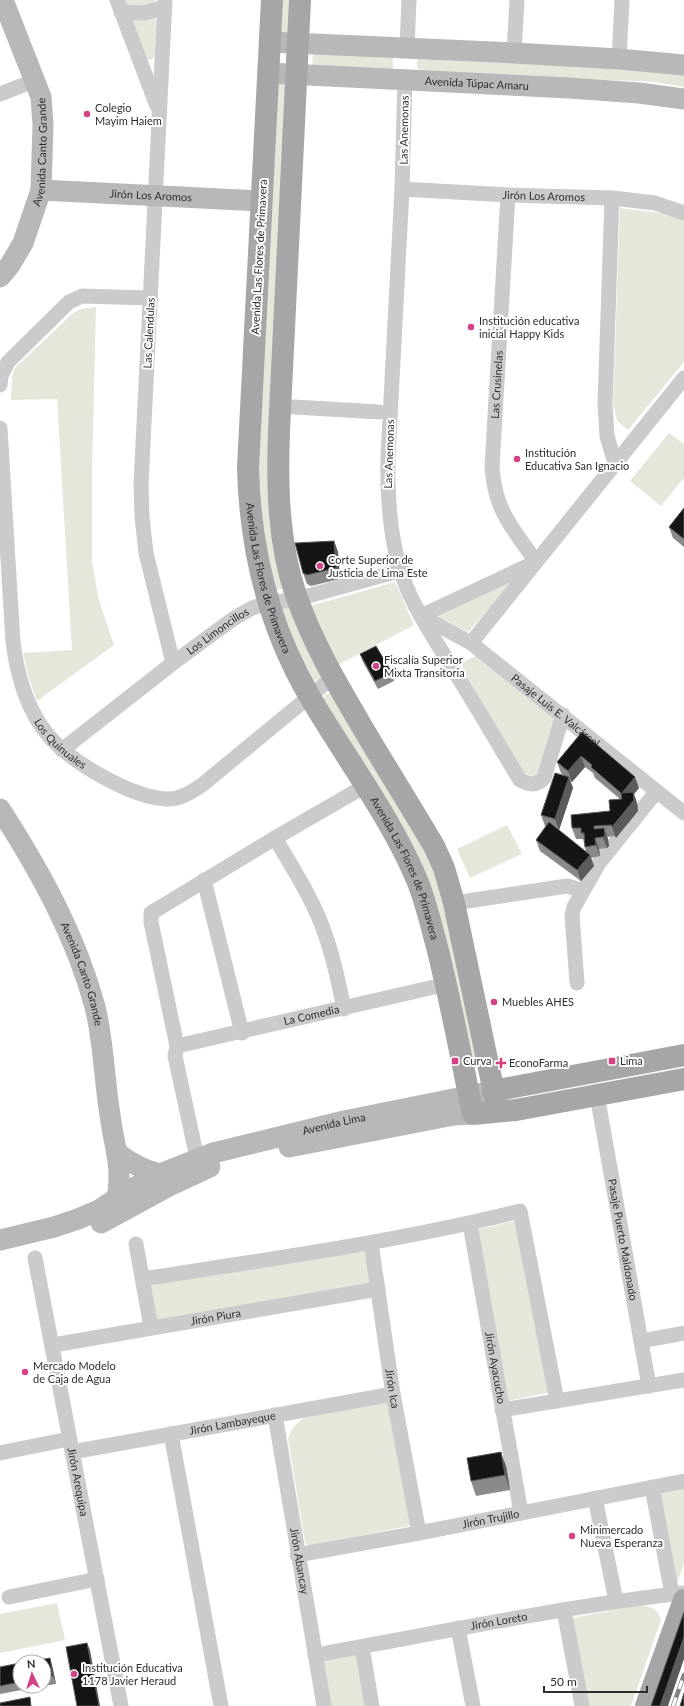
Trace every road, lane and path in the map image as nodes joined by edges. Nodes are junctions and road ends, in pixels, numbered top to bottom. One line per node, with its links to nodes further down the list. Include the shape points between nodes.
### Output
1 (3, 0): 17 (main road, Avenida Canto Grande)
2 (272, 0): 9 (main road, Avenida Las Flores de Primavera)
3 (300, 0): 10 (main road, Avenida Las Flores de Primavera)
4 (409, 0): 11 (street)
5 (517, 0): 12 (street)
6 (622, 0): 13 (street)
7 (165, 3): 8 (street, via 144,13); 21 (street, Las Calendulas)
8 (119, 6): 21 (street)
9 (270, 42): 10 (main road); 15 (main road, Avenida Las Flores de Primavera)
10 (298, 43): 11 (main road); 16 (main road, Avenida Las Flores de Primavera)
11 (407, 48): 12 (main road)
12 (514, 53): 13 (main road)
13 (619, 59): 14 (main road)
14 (684, 65)
15 (268, 73): 16 (main road, Avenida Túpac Amaru); 27 (main road, Avenida Las Flores de Primavera)
16 (296, 74): 18 (main road, Avenida Túpac Amaru); 39 (main road, Avenida Las Flores de Primavera, via 278,469 285,549)
17 (36, 80): 19 (street); 23 (main road, Avenida Canto Grande, via 44,114)
18 (405, 80): 20 (main road, Avenida Túpac Amaru, via 632,92); 22 (street, Las Anemonas)
19 (0, 94)
20 (684, 99)
21 (159, 112): 24 (street, Las Calendulas)
22 (402, 189): 25 (street, Jirón Los Aromos); 38 (street, Las Anemonas, via 388,492)
23 (40, 190): 24 (main road, Jirón Los Aromos); 29 (main road, Avenida Canto Grande, via 23,243)
24 (156, 195): 27 (main road, Jirón Los Aromos); 30 (street, Las Calendulas)
25 (508, 195): 26 (street, Jirón Los Aromos); 37 (street, Las Crusinelas, via 492,467 498,502 507,521)
26 (612, 198): 28 (street, Jirón Los Aromos, via 655,203); 36 (street, via 605,404 607,436)
27 (262, 201): 40 (main road, Avenida Las Flores de Primavera, via 248,496 253,539)
28 (684, 213)
29 (0, 277)
30 (150, 298): 32 (street, via 82,296 69,302 8,362 1,376); 43 (street, Las Calendulas, via 141,484 142,517 148,563)
31 (684, 378): 36 (street)
32 (0, 385)
33 (294, 407): 34 (street)
34 (379, 412)
35 (0, 428): 47 (street, Los Quinuales, via 16,664 22,686 37,717 47,735)
36 (615, 463): 37 (street)
37 (536, 562): 41 (street); 42 (street)
38 (402, 570): 39 (street, Los Limoncillos); 41 (street, Las Anemonas, via 409,594)
39 (298, 599): 40 (street, Los Limoncillos); 44 (main road, Avenida Las Flores de Primavera, via 310,632)
40 (268, 603): 43 (street, Los Limoncillos, via 252,608 233,619); 45 (main road, Avenida Las Flores de Primavera)
41 (422, 616): 42 (street, Pasaje Luis E. Valcárcel); 46 (street, Las Anemonas, via 520,780 526,784 534,784 544,778)
42 (471, 643): 46 (street, Pasaje Luis E. Valcárcel)
43 (173, 663): 47 (street, Los Limoncillos)
44 (332, 678): 45 (street, Los Quinuales); 56 (main road, Avenida Las Flores de Primavera, via 434,846 444,868)
45 (309, 696): 47 (street, Los Quinuales, via 184,797 167,799 147,796 110,781); 48 (main road, Avenida Las Flores de Primavera)
46 (563, 715): 49 (street, Pasaje Luis E. Valcárcel)
47 (62, 750)
48 (365, 786): 53 (street); 58 (main road, Avenida Las Flores de Primavera, via 403,848 418,882)
49 (657, 791): 51 (street, Pasaje Luis E. Valcárcel); 55 (street, via 604,857)
50 (0, 809): 52 (main road, Avenida Canto Grande)
51 (684, 813)
52 (8, 831): 67 (main road, Avenida Canto Grande, via 60,913 86,977 101,1036 110,1116)
53 (275, 838): 54 (street); 59 (street, via 314,905 336,971)
54 (204, 880): 60 (street); 61 (street, via 153,911 150,917)
55 (582, 892): 56 (street, via 567,886); 57 (street, via 572,914)
56 (454, 903): 65 (main road, Avenida Las Flores de Primavera)
57 (577, 983)
58 (446, 984): 59 (street, La Comedia); 66 (main road, Avenida Las Flores de Primavera)
59 (344, 1009): 60 (street, La Comedia)
60 (242, 1033): 61 (street, La Comedia)
61 (177, 1046): 68 (street, via 175,1056)
62 (684, 1055): 65 (main road, Avenida Lima)
63 (684, 1079): 64 (main road, Avenida Lima)
64 (597, 1095): 65 (main road, Avenida Lima, via 516,1110); 81 (street, Pasaje Puerto Maldonado)
65 (495, 1101): 66 (main road, Avenida Lima)
66 (471, 1105): 68 (main road, Avenida Lima, via 293,1132); 69 (main road, Avenida Lima, via 454,1115 264,1152)
67 (118, 1154): 69 (main road); 70 (main road, Avenida Canto Grande, via 120,1170)
68 (197, 1158): 69 (main road, Avenida Lima)
69 (164, 1180): 70 (main road, Avenida Lima); 75 (main road, Avenida Lima, via 111,1219 85,1231)
70 (117, 1199): 72 (main road, Avenida Lima, via 78,1219)
71 (470, 1224): 73 (street); 86 (street, via 520,1211); 87 (street, Jirón Ayacucho)
72 (0, 1240)
73 (371, 1243): 77 (street); 78 (street, Jirón Ica)
74 (136, 1244): 77 (street)
75 (0, 1253)
76 (35, 1258): 82 (street, Jirón Arequipa)
77 (143, 1279): 79 (street)
78 (378, 1289): 79 (street, Jirón Piura); 85 (street, Jirón Ica)
79 (151, 1327): 82 (street, Jirón Piura)
80 (684, 1333): 81 (street)
81 (641, 1341): 84 (street, Pasaje Puerto Maldonado)
82 (53, 1345): 90 (street, Jirón Arequipa)
83 (684, 1380): 84 (street)
84 (649, 1386): 86 (street)
85 (393, 1394): 88 (street, Jirón Lambayeque); 96 (street, Jirón Ica)
86 (557, 1401): 87 (street)
87 (502, 1410): 95 (street, Jirón Ayacucho)
88 (275, 1415): 89 (street, Jirón Lambayeque); 97 (street, Jirón Abancay)
89 (171, 1434): 90 (street, Jirón Lambayeque); 107 (street)
90 (70, 1445): 91 (street, Jirón Lambayeque); 98 (street, Jirón Arequipa)
91 (0, 1453)
92 (684, 1481): 93 (street, Jirón Trujillo)
93 (652, 1487): 94 (street, Jirón Trujillo); 99 (street)
94 (595, 1498): 95 (street, Jirón Trujillo); 101 (street)
95 (521, 1513): 96 (street, Jirón Trujillo)
96 (419, 1533): 97 (street, Jirón Trujillo)
97 (297, 1554): 105 (street, Jirón Abancay)
98 (97, 1579): 100 (street); 106 (street, Jirón Arequipa)
99 (680, 1596): 101 (street, Jirón Loreto); 112 (main road)
100 (9, 1597)
101 (616, 1601): 102 (street, Jirón Loreto)
102 (564, 1610): 103 (street, Jirón Loreto); 111 (street)
103 (458, 1628): 104 (street, Jirón Loreto); 110 (street)
104 (362, 1647): 105 (street, Jirón Loreto); 109 (street)
105 (315, 1655): 108 (street, Jirón Abancay)
106 (121, 1706)
107 (221, 1706)
108 (324, 1706)
109 (372, 1706)
110 (473, 1706)
111 (582, 1706)
112 (646, 1706)

